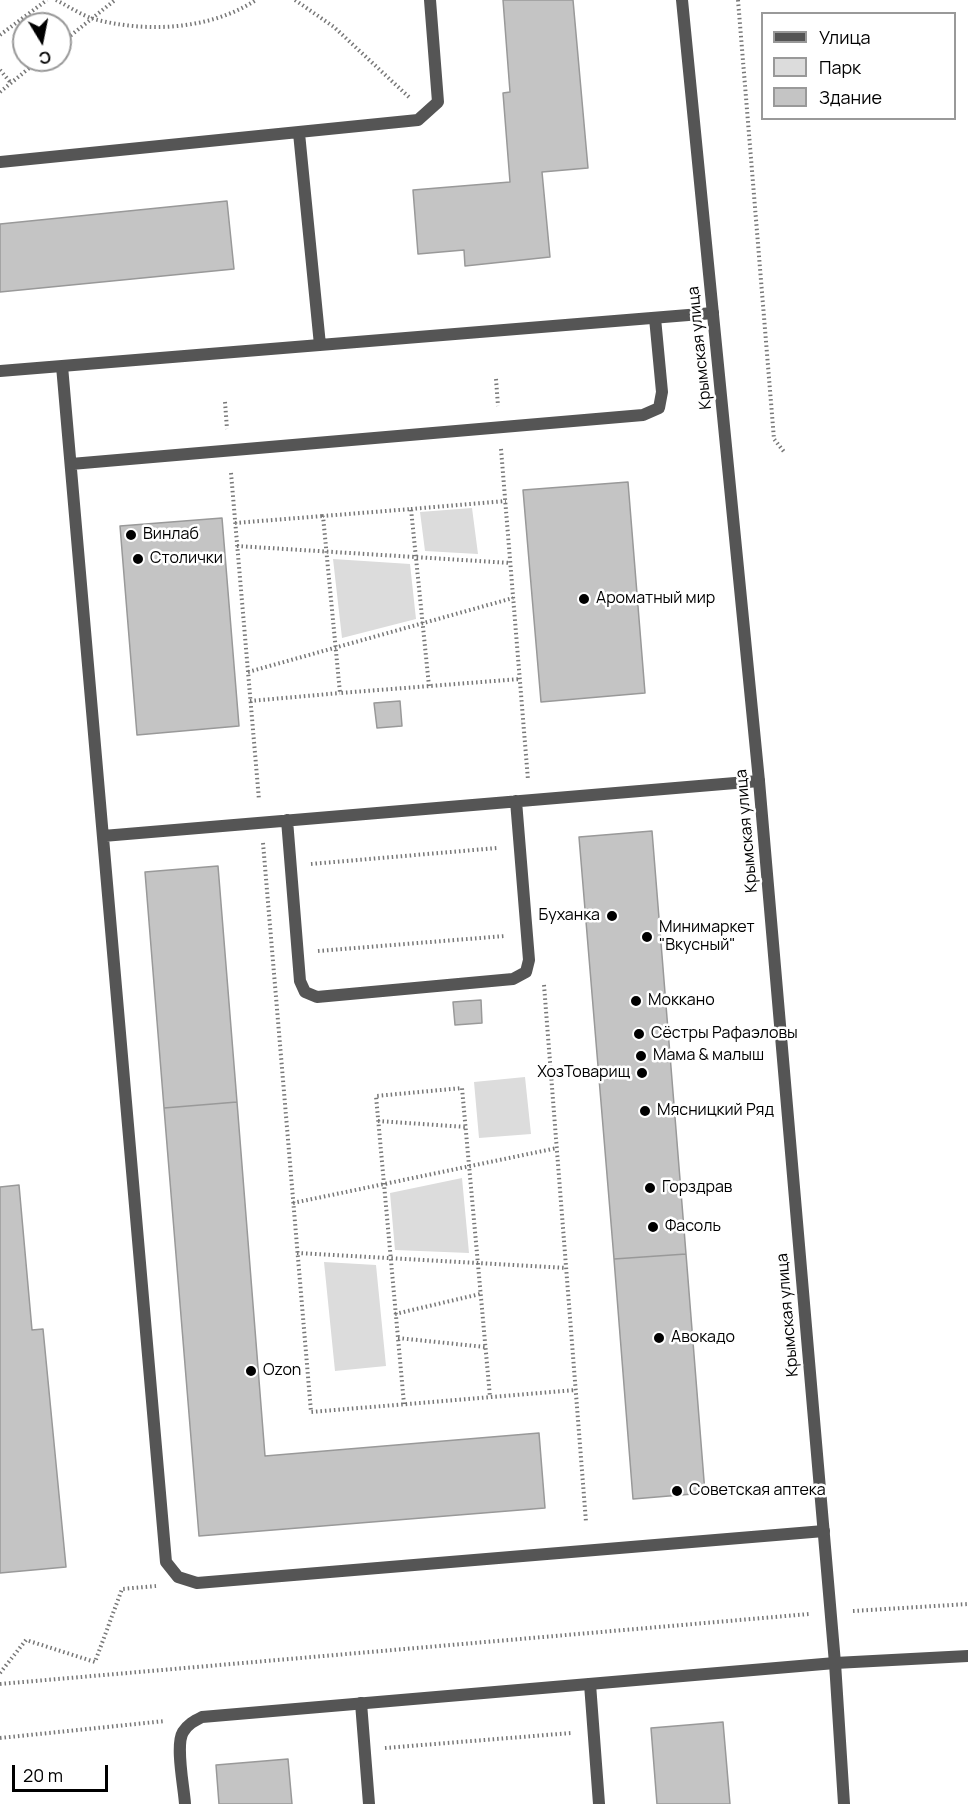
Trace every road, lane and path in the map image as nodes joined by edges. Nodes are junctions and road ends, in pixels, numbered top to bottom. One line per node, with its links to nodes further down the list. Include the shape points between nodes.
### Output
1 (47, 0): 10 (path)
2 (56, 0): 9 (path)
3 (114, 0): 9 (path)
4 (256, 0): 9 (path, via 202,22 162,27)
5 (295, 0): 16 (path, via 334,27)
6 (430, 0): 16 (street, via 438,102)
7 (682, 0): 19 (street, Крымская улица)
8 (738, 0): 24 (path, via 774,439)
9 (92, 18): 11 (path)
10 (0, 34)
11 (72, 34)
12 (0, 70): 14 (path)
13 (24, 72): 14 (path)
14 (11, 83): 15 (path)
15 (0, 92)
16 (426, 113): 17 (street, via 418,120)
17 (299, 133): 18 (street); 21 (street)
18 (0, 162)
19 (713, 314): 20 (street); 45 (street, Крымская улица)
20 (655, 318): 21 (street); 25 (street, via 662,392 659,408 643,415)
21 (320, 345): 22 (street)
22 (62, 366): 23 (street); 25 (street)
23 (0, 371)
24 (785, 453)
25 (71, 464): 49 (street)
26 (505, 493): 27 (path)
27 (506, 501): 28 (path); 35 (path)
28 (411, 509): 30 (path); 34 (path)
29 (235, 516): 31 (path)
30 (323, 516): 31 (path); 33 (path)
31 (235, 523): 32 (path)
32 (237, 546): 33 (path); 39 (path)
33 (327, 551): 34 (path); 38 (path)
34 (416, 557): 35 (path); 37 (path)
35 (510, 563): 36 (path)
36 (513, 598): 37 (path); 40 (path)
37 (423, 624): 38 (path); 41 (path)
38 (336, 647): 39 (path); 42 (path)
39 (248, 672): 43 (path)
40 (520, 679): 41 (path); 44 (path)
41 (429, 686): 42 (path)
42 (340, 693): 43 (path)
43 (250, 700): 48 (path)
44 (522, 703)
45 (759, 781): 46 (street); 73 (street, Крымская улица)
46 (516, 801): 47 (street); 50 (street)
47 (287, 820): 48 (street); 51 (street)
48 (261, 823): 49 (street); 60 (path)
49 (103, 836): 74 (street, via 166,1562)
50 (519, 846): 51 (path); 52 (street)
51 (290, 865): 53 (street)
52 (526, 934): 53 (path); 53 (street, via 526,972 513,979 317,997 305,992 300,981)
53 (298, 953)
54 (548, 1038): 57 (path)
55 (378, 1122): 56 (path); 56 (path, via 376,1096 462,1088); 59 (path)
56 (466, 1127): 58 (path)
57 (557, 1148): 58 (path); 64 (path)
58 (469, 1166): 59 (path); 63 (path)
59 (384, 1184): 60 (path); 62 (path)
60 (293, 1203): 61 (path)
61 (297, 1253): 62 (path); 71 (path, via 311,1412)
62 (390, 1258): 63 (path); 66 (path)
63 (478, 1263): 64 (path); 65 (path)
64 (566, 1268): 69 (path)
65 (480, 1294): 66 (path); 68 (path)
66 (395, 1314): 67 (path)
67 (398, 1338): 68 (path); 71 (path)
68 (485, 1347): 70 (path)
69 (576, 1390): 70 (path); 72 (path)
70 (490, 1397): 71 (path)
71 (404, 1404)
72 (586, 1522)
73 (824, 1531): 74 (street, via 198,1583); 76 (street, Крымская улица)
74 (178, 1577): 79 (path, via 161,1586 122,1589 95,1662 26,1640)
75 (968, 1604): 76 (path)
76 (830, 1612): 78 (street, Крымская улица); 80 (path)
77 (968, 1656): 78 (street)
78 (835, 1663): 81 (street); 90 (street, Крымская улица)
79 (0, 1673)
80 (0, 1684)
81 (590, 1684): 82 (street); 84 (street)
82 (361, 1703): 83 (street); 86 (street)
83 (202, 1717): 85 (path); 87 (street, via 182,1733)
84 (593, 1731): 86 (path); 89 (street)
85 (0, 1738)
86 (364, 1750): 88 (street)
87 (185, 1804)
88 (369, 1804)
89 (599, 1804)
90 (844, 1804)

